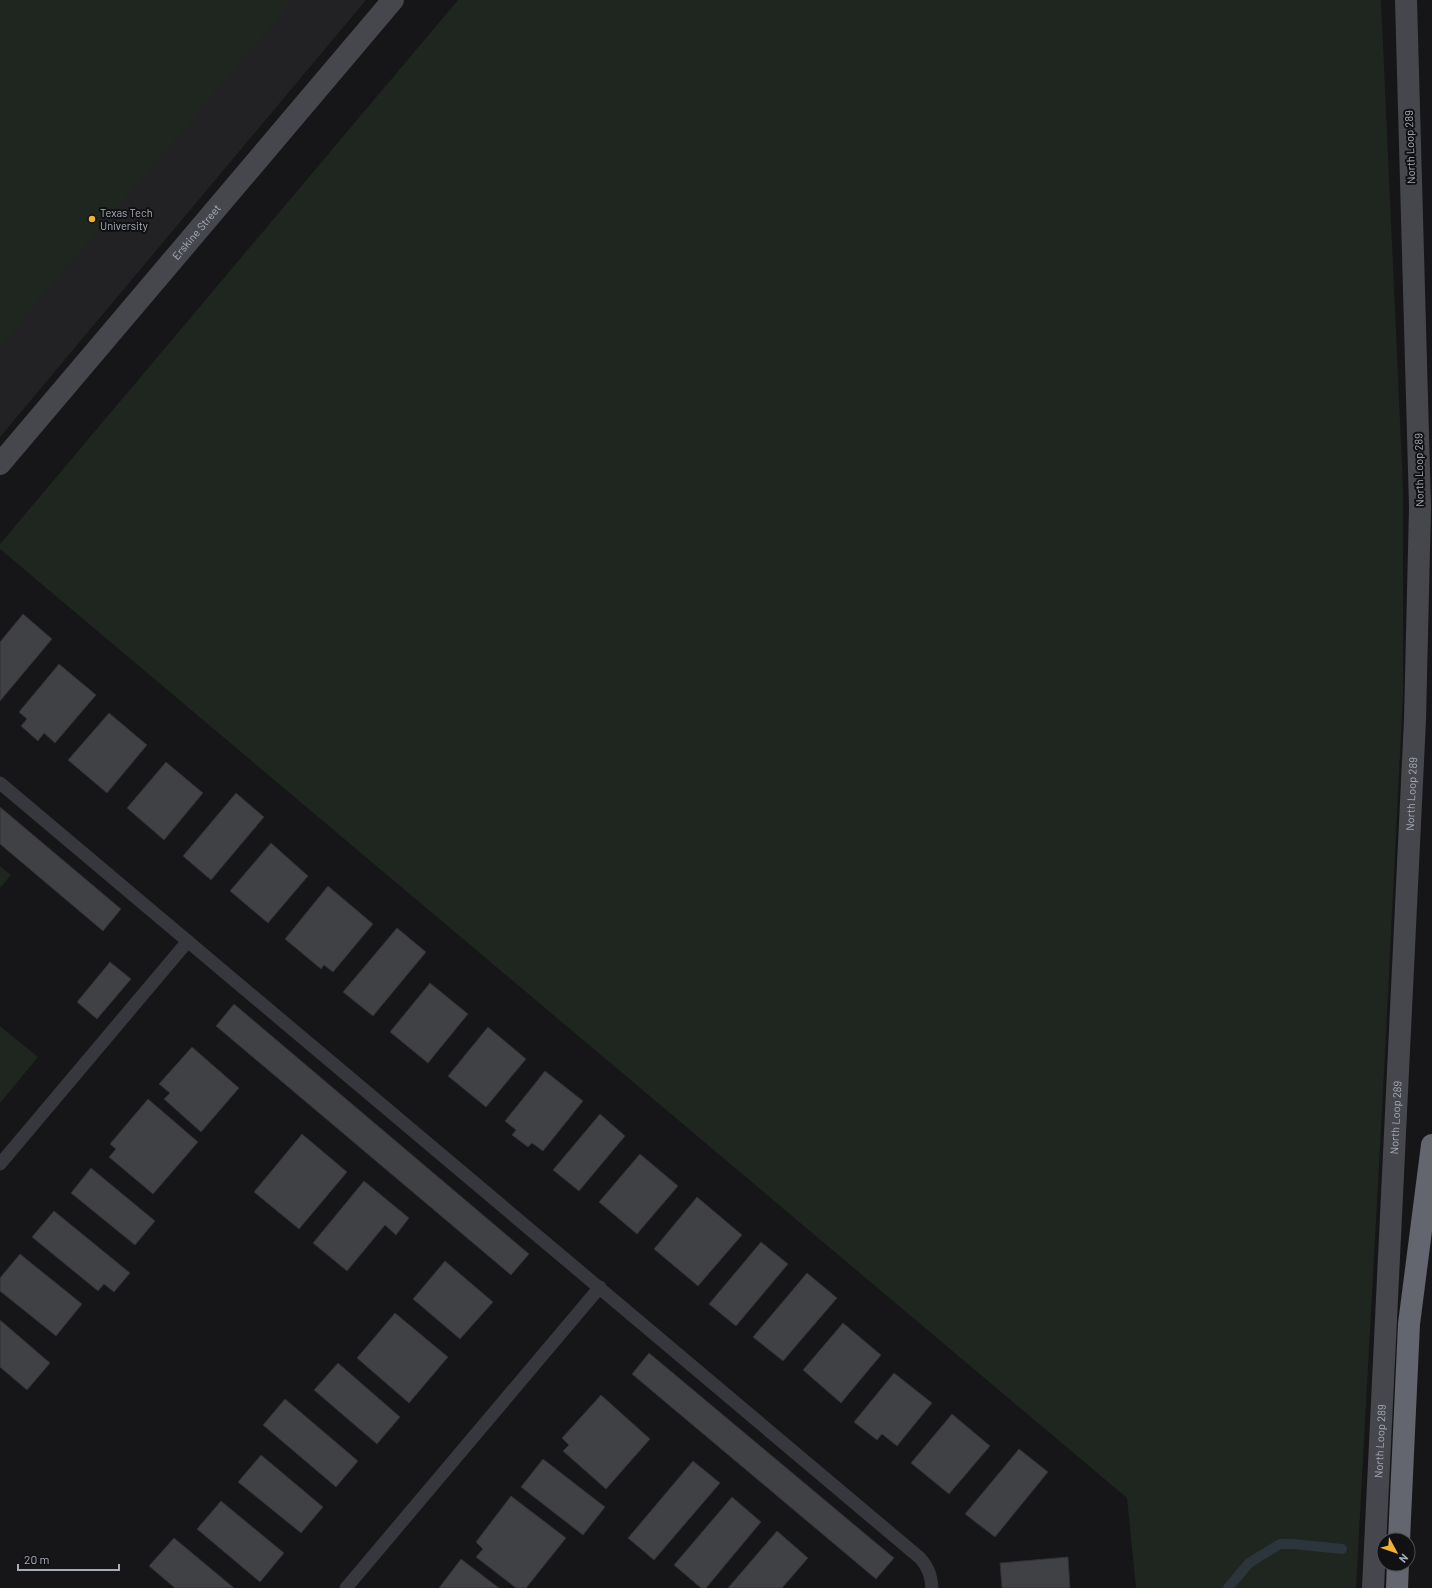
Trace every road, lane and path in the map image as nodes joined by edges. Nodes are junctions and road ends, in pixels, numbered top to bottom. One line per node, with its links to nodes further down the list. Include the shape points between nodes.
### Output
1 (393, 0): 3 (main road, Erskine Street)
2 (1406, 0): 13 (main road, North Loop 289, via 1420,506 1415,720)
3 (0, 464)
4 (0, 783): 5 (lane)
5 (188, 941): 7 (lane); 8 (lane)
6 (1432, 1145): 9 (highway, via 1409,1324)
7 (0, 1164)
8 (600, 1287): 11 (lane); 12 (lane, via 920,1558 931,1576)
9 (1399, 1532)
10 (1398, 1572): 14 (highway)
11 (346, 1588)
12 (932, 1588)
13 (1373, 1588)
14 (1397, 1588)

